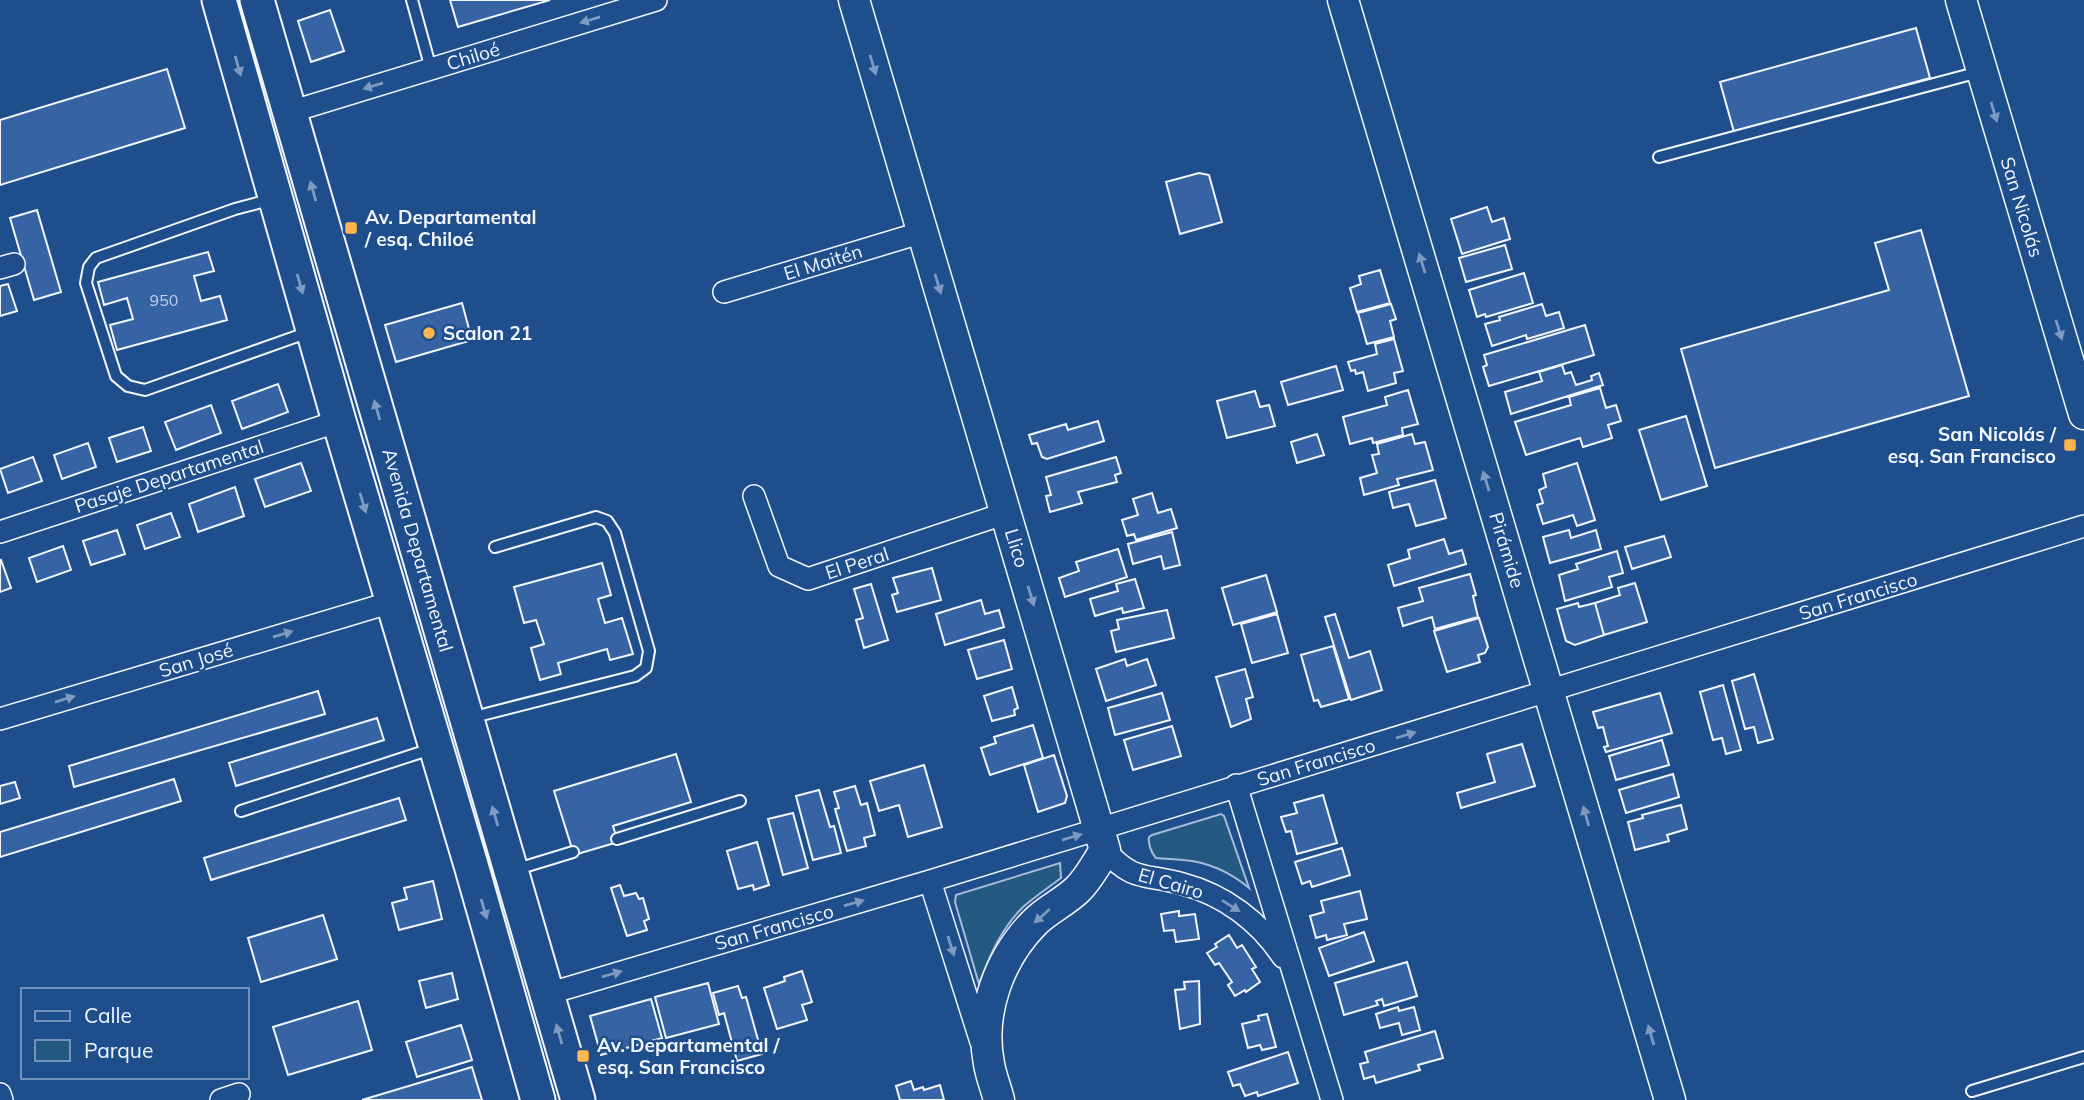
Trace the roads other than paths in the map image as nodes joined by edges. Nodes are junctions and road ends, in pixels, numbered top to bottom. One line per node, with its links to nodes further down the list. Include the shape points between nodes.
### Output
1 (219, 0): 12 (main road, Avenida Departamental, one-way to 12)
2 (257, 0): 10 (main road, Avenida Departamental)
3 (412, 0): 8 (lane)
4 (656, 0): 8 (street, Chiloé, one-way to 8)
5 (854, 0): 13 (street, Llico, one-way to 13)
6 (1343, 0): 24 (street, Pirámide, one-way to 6)
7 (1961, 0): 9 (street, San Nicolás)
8 (431, 69): 10 (street, Chiloé, one-way to 10)
9 (1982, 71): 11 (lane); 16 (street, San Nicolás, one-way to 16)
10 (290, 112): 26 (main road, Avenida Departamental, one-way to 10)
11 (1659, 157)
12 (276, 198): 15 (main road, Avenida Departamental, one-way to 15); 15 (lane, via 96,258 86,283 116,376 128,386 145,390)
13 (923, 232): 14 (street, El Maitén); 19 (street, Llico, one-way to 19)
14 (724, 292)
15 (313, 330): 17 (main road, Avenida Departamental)
16 (2084, 414)
17 (339, 421): 21 (street, Pasaje Departamental); 23 (main road, Avenida Departamental, one-way to 23)
18 (754, 496): 19 (street, El Peral, via 779,566 808,579)
19 (1006, 513): 32 (street, Llico, one-way to 32)
20 (2084, 526): 24 (street, San Francisco)
21 (0, 532)
22 (495, 548): 26 (lane, via 596,517 607,522 615,533 649,651 646,668 635,676)
23 (392, 602): 25 (street, San José, one-way to 23); 27 (main road, Avenida Departamental)
24 (1549, 692): 28 (street, San Francisco, one-way to 24); 47 (street, Pirámide, one-way to 24)
25 (0, 719)
26 (467, 719): 34 (main road, Avenida Departamental, one-way to 26)
27 (436, 747): 30 (lane); 43 (main road, Avenida Departamental, one-way to 43)
28 (1236, 785): 32 (street, San Francisco); 36 (street, El Cairo)
29 (740, 801): 31 (lane)
30 (241, 811)
31 (617, 839)
32 (1103, 839): 35 (street, San Francisco, one-way to 32); 36 (street, El Cairo, one-way to 36, via 1119,865 1138,876 1195,887 1240,911 1277,947); 39 (street, one-way to 39, via 1078,890 1036,921 1005,963 989,1013)
33 (573, 852): 34 (lane)
34 (511, 871): 37 (main road, Avenida Departamental)
35 (930, 880): 37 (street, San Francisco, one-way to 35); 39 (street, one-way to 39)
36 (1294, 976): 46 (street, El Cairo)
37 (547, 994): 44 (main road, Avenida Departamental, one-way to 37)
38 (2084, 1056): 40 (lane)
39 (989, 1065): 45 (street)
40 (1972, 1091)
41 (0, 1094): 42 (street)
42 (2, 1100)
43 (538, 1100)
44 (578, 1100)
45 (999, 1100)
46 (1332, 1100)
47 (1670, 1100)

